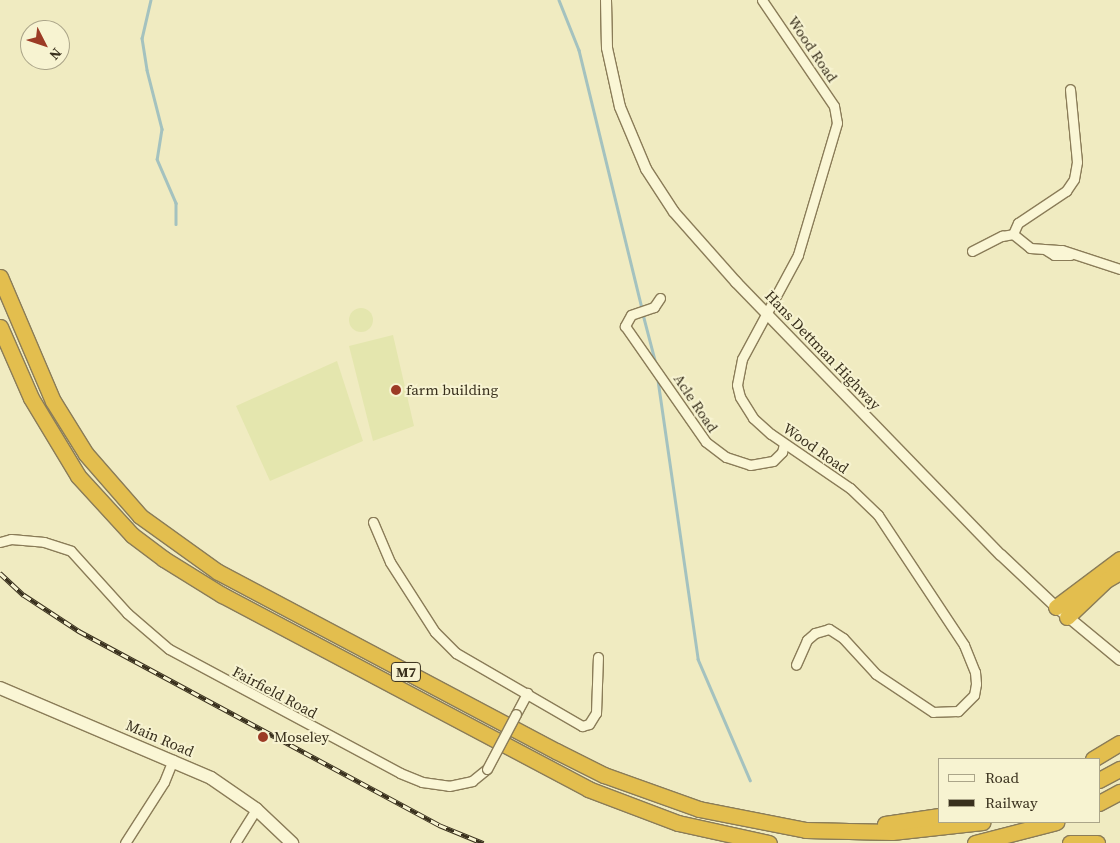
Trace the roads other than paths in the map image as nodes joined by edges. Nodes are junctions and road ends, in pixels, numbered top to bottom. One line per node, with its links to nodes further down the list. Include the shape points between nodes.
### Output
1 (606, 0): 9 (street, Hans Dettman Highway, via 614,87 646,169 689,230)
2 (762, 0): 9 (street, Wood Road, via 807,63 837,114 836,132 806,233 791,271)
3 (1070, 90): 4 (street, via 1077,162 1074,179 1066,191 1018,223)
4 (1013, 234): 5 (street); 6 (street, via 1030,248)
5 (972, 251)
6 (1120, 269)
7 (0, 277): 33 (highway, M7, via 53,401 86,454 140,516 186,551 244,586 604,775 699,810)
8 (660, 298): 11 (street, Acle Road, via 654,307 631,315 625,326 660,372 688,420 712,449 726,458 757,464 779,457)
9 (767, 314): 11 (street, Wood Road, via 742,359 737,385 754,418); 16 (street, Hans Dettman Highway, via 1001,555)
10 (0, 326): 34 (highway, M7, via 31,398 78,476 132,535 164,559 222,595 570,780 651,813)
11 (784, 444): 19 (street, Wood Road, via 856,493 893,534 964,645 975,672 974,695 958,712 933,712 876,674 843,638 829,629 815,632)
12 (373, 522): 21 (street, via 390,562 435,632 456,653)
13 (0, 542): 21 (street, Fairfield Road, bridge, via 11,539 44,542 71,551 127,613 169,649 422,782 449,786 472,781 487,769)
14 (1120, 559): 16 (highway)
15 (1120, 572): 16 (highway)
16 (1062, 612): 18 (street, Hans Dettman Highway)
17 (598, 657): 21 (street, via 596,713 588,724 574,723)
18 (1120, 660)
19 (796, 665)
20 (0, 688): 24 (main road, Main Road)
21 (527, 693)
22 (1120, 743): 23 (highway)
23 (1095, 758)
24 (173, 760): 29 (main road, Main Road, via 211,778); 35 (street, via 164,782)
25 (1120, 769): 26 (highway)
26 (1100, 779)
27 (1120, 792): 28 (highway)
28 (1100, 803)
29 (256, 809): 36 (street); 37 (main road, Main Road)
30 (938, 816): 33 (highway)
31 (973, 823): 33 (highway, M7, via 892,832)
32 (1052, 823): 40 (highway)
33 (806, 830)
34 (716, 833): 38 (highway); 39 (highway, M7)
35 (125, 843)
36 (235, 843)
37 (292, 843)
38 (740, 843)
39 (769, 843)
40 (974, 843)
41 (1070, 843): 42 (highway)
42 (1097, 843)

